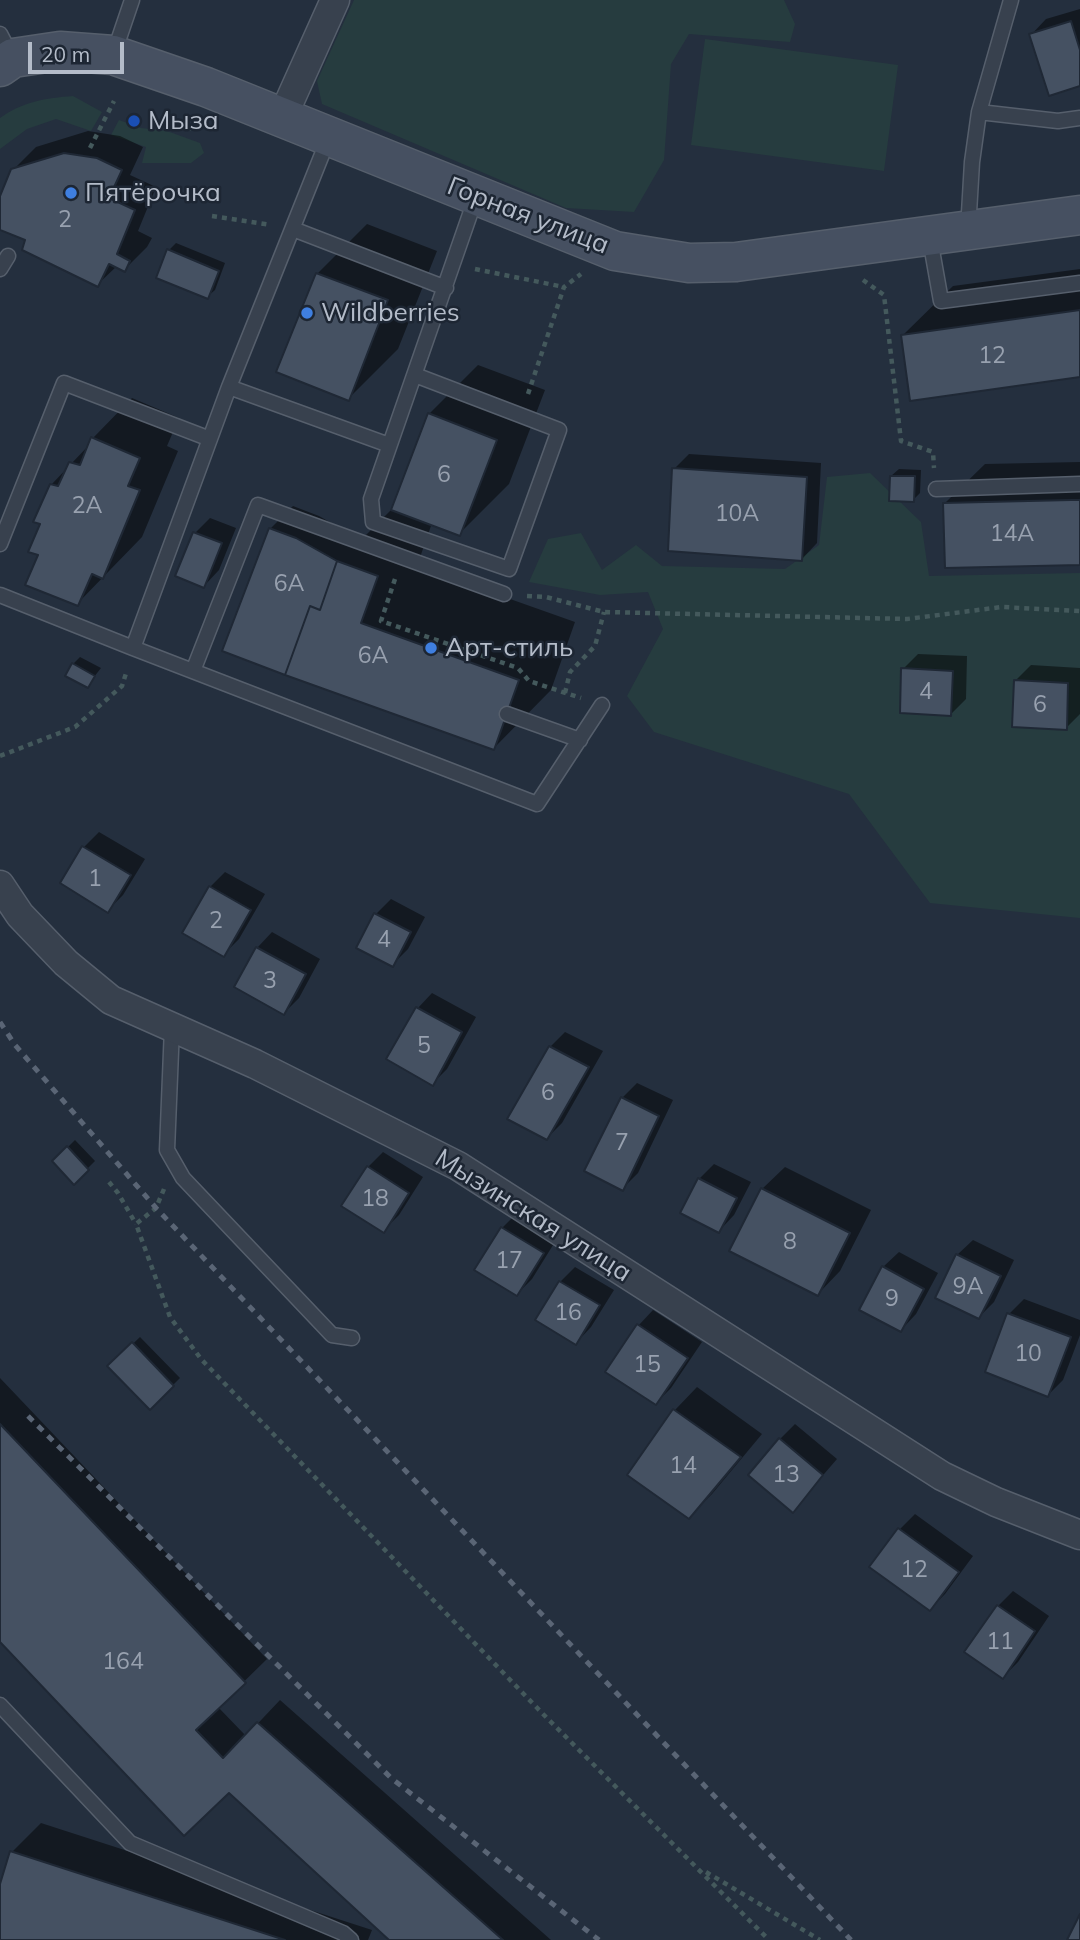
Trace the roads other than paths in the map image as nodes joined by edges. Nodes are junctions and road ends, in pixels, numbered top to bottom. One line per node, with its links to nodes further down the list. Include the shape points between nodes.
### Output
1 (132, 0): 5 (lane)
2 (335, 0): 7 (street)
3 (1011, 0): 6 (lane)
4 (4, 53): 5 (main road, Горная улица)
5 (113, 55): 7 (main road, Горная улица)
6 (979, 112): 8 (lane, via 1058,121); 13 (lane)
7 (282, 118): 9 (main road, Горная улица)
8 (1080, 118)
9 (329, 137): 10 (main road, Горная улица); 12 (lane)
10 (476, 197): 14 (main road, Горная улица, via 615,251 689,263 736,262); 16 (lane)
11 (1080, 215): 13 (main road, Горная улица)
12 (293, 229): 16 (lane); 18 (lane)
13 (968, 231): 14 (main road, Горная улица)
14 (929, 237): 15 (lane, via 941,301)
15 (1080, 283)
16 (446, 288): 17 (lane)
17 (415, 375): 20 (lane); 20 (lane, via 559,430 509,569 373,522 371,499)
18 (229, 387): 19 (lane); 20 (lane)
19 (210, 439): 23 (lane, via 64,383); 26 (lane)
20 (390, 445)
21 (1080, 484): 22 (lane)
22 (936, 489)
23 (0, 544)
24 (504, 594): 27 (lane, via 258,505)
25 (0, 595): 26 (lane)
26 (133, 648): 27 (lane)
27 (193, 671): 30 (lane, via 537,804)
28 (602, 705): 30 (lane)
29 (507, 714): 30 (lane)
30 (580, 740)
31 (0, 885): 32 (street, Мызинская улица, via 20,915 66,963 111,1000)
32 (172, 1027): 33 (lane, via 167,1150 183,1178 332,1335); 34 (street, Мызинская улица, via 458,1166 942,1476)
33 (352, 1338)
34 (1080, 1535)
35 (0, 1705): 36 (lane, via 130,1843)
36 (351, 1940)

